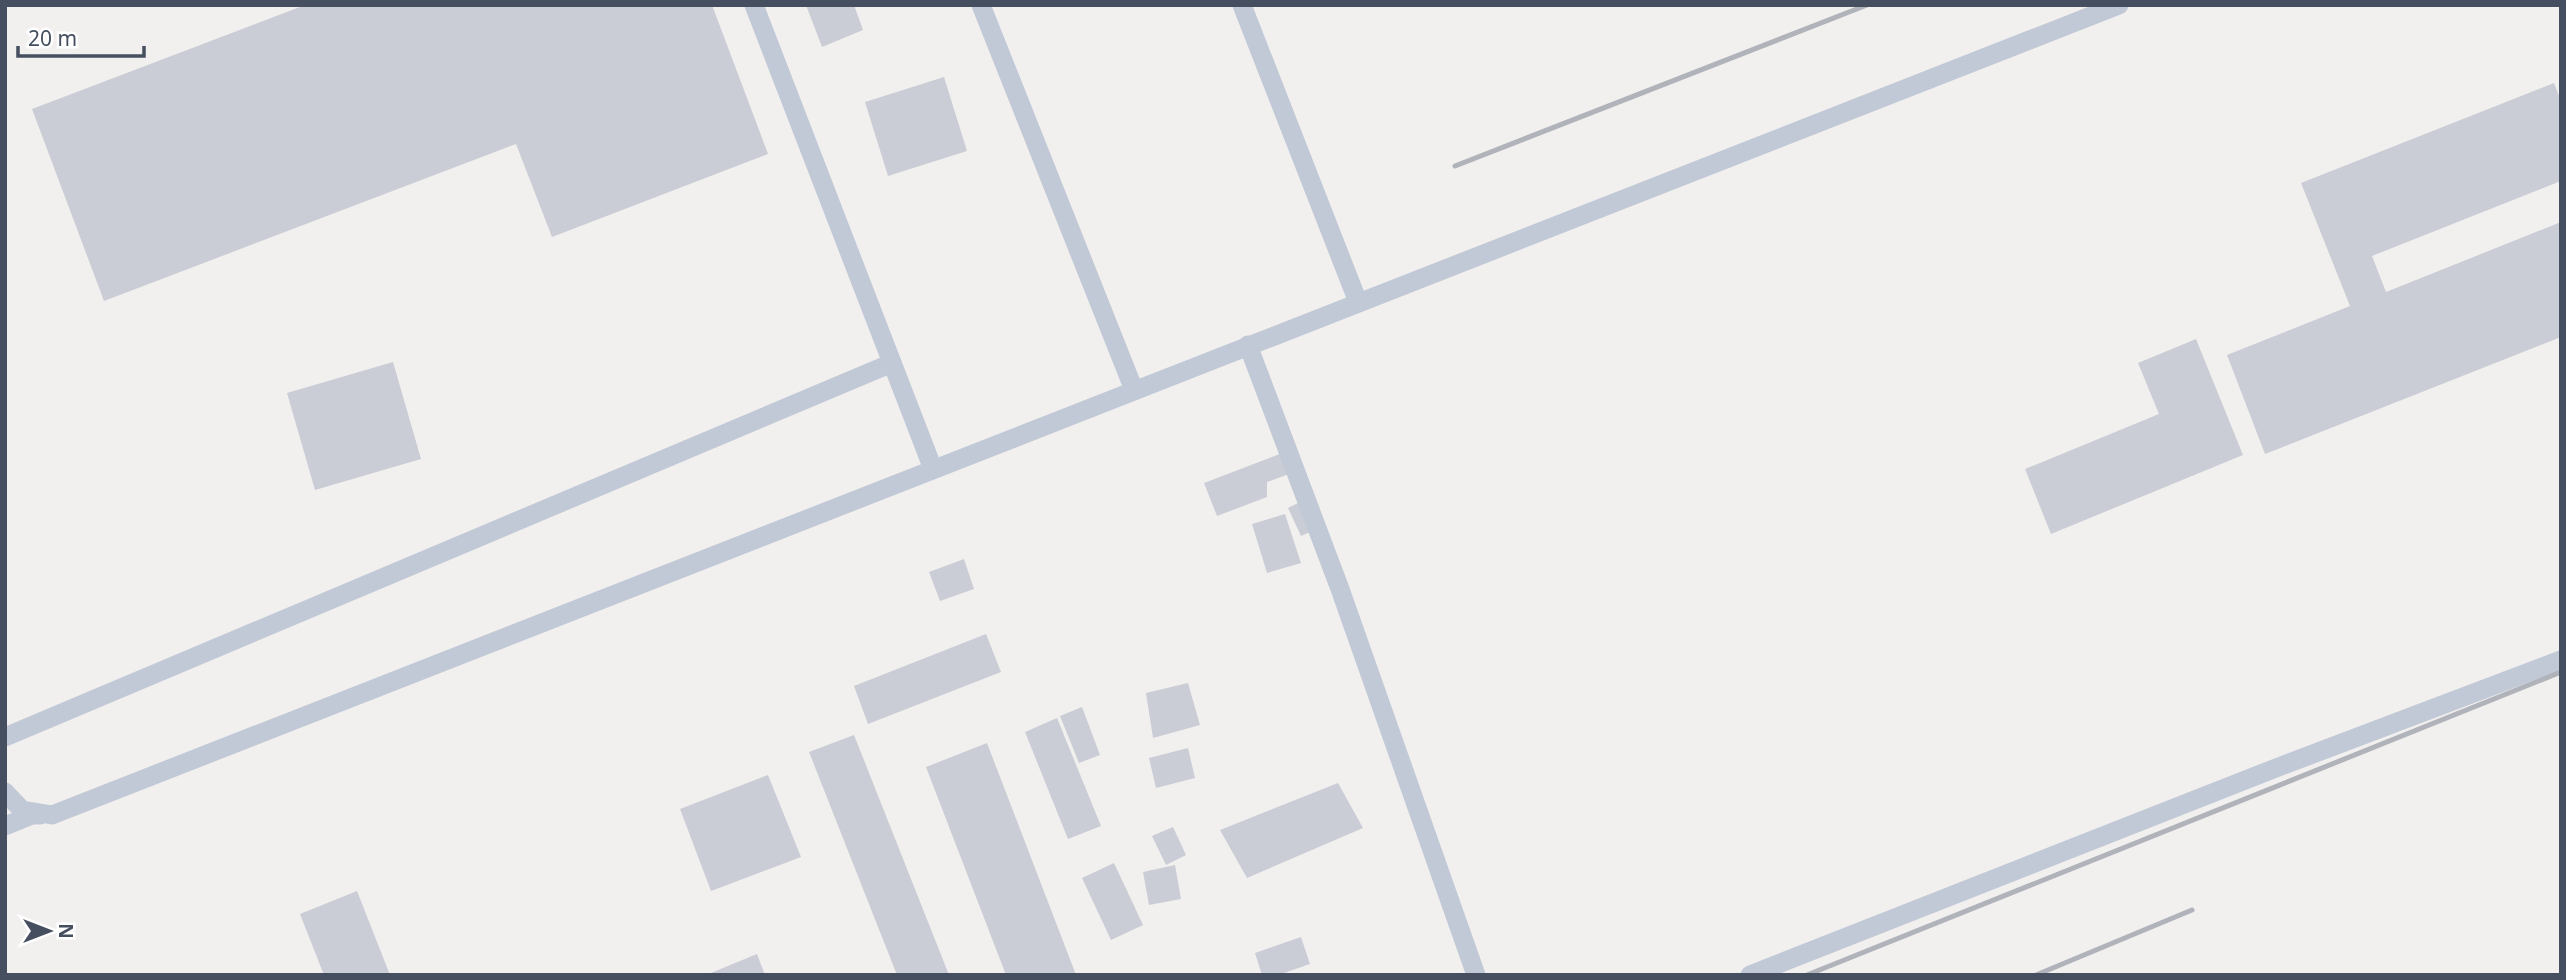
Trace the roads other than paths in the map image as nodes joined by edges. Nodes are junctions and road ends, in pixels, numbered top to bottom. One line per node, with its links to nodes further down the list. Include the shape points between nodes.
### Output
1 (754, 5): 7 (lane)
2 (981, 5): 8 (lane)
3 (1242, 5): 5 (lane)
4 (2119, 5): 5 (lane)
5 (1358, 302): 6 (lane)
6 (1248, 345): 8 (lane); 15 (lane)
7 (892, 363): 9 (lane); 11 (lane)
8 (1134, 390): 9 (lane)
9 (933, 469): 13 (lane)
10 (2561, 660): 16 (lane)
11 (5, 737)
12 (5, 792): 13 (lane, via 22,810)
13 (52, 815): 14 (lane, via 32,815)
14 (5, 826)
15 (1476, 975)
16 (1750, 975)

